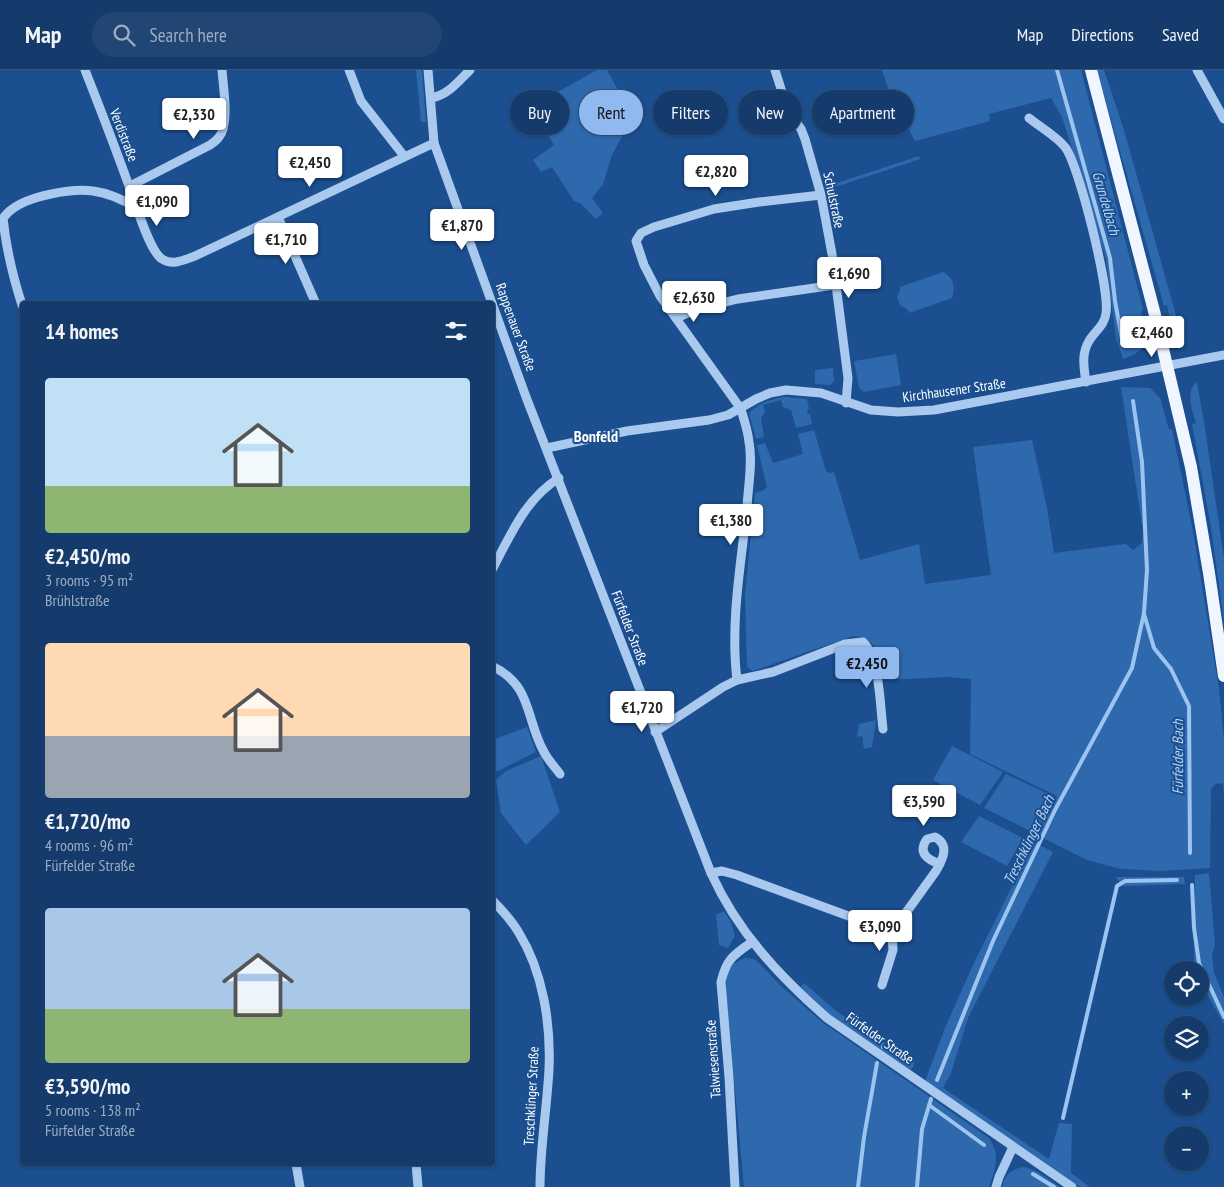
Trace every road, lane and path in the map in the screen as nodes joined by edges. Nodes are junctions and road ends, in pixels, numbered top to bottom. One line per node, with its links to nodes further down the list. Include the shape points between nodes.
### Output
1 (85, 70): 14 (street, Verdistraße)
2 (222, 70): 14 (street, via 224,124 220,137)
3 (349, 70): 13 (street, via 361,101)
4 (428, 70): 9 (street, Rappenauer Straße)
5 (470, 70): 9 (street, via 452,88)
6 (775, 70): 15 (street, Schulstraße, via 788,111 805,139)
7 (1091, 70): 25 (main road)
8 (1197, 70): 11 (street)
9 (431, 98): 12 (street, Rappenauer Straße)
10 (1029, 118): 26 (street, via 1064,146 1070,155 1099,257 1107,311 1105,321 1088,342 1084,354)
11 (1224, 119)
12 (434, 142): 13 (street, Verdistraße); 21 (street, Rappenauer Straße)
13 (404, 156): 17 (street, Verdistraße)
14 (130, 186): 16 (street, Verdistraße)
15 (821, 195): 18 (street, Schulstraße); 23 (street, via 714,209 641,233 636,241 641,257 660,296)
16 (136, 207): 17 (street, Verdistraße, via 160,258 171,263 195,256); 19 (street, via 114,196 92,191 69,191 25,202 10,210 3,218 5,241)
17 (278, 217): 20 (street)
18 (835, 285): 23 (street, via 738,299); 27 (street, Schulstraße, via 848,378)
19 (21, 301)
20 (315, 301)
21 (492, 301)
22 (495, 310): 29 (street, Rappenauer Straße)
23 (676, 318): 28 (street)
24 (1224, 355): 25 (street, Kirchhausener Straße)
25 (1168, 367): 26 (street, Kirchhausener Straße); 33 (main road, via 1191,466)
26 (1086, 382): 27 (street, Kirchhausener Straße, via 934,410 871,410)
27 (846, 403): 28 (street, Kirchhausener Straße, via 820,393 786,390 764,396)
28 (741, 409): 29 (street, Kirchhausener Straße, via 709,420); 34 (street, via 750,453 735,628)
29 (547, 448): 30 (street, Fürfelder Straße)
30 (559, 478): 31 (street, via 544,488 524,512); 36 (street, Fürfelder Straße)
31 (495, 565)
32 (495, 668): 37 (street, via 516,682 544,752)
33 (1224, 676)
34 (738, 680): 35 (street, via 773,672 845,644 863,642 875,666); 36 (street)
35 (883, 729)
36 (655, 732): 39 (street, Fürfelder Straße)
37 (560, 774)
38 (940, 864): 41 (street)
39 (710, 873): 41 (street, via 722,871 737,875); 42 (street, Fürfelder Straße)
40 (495, 904): 49 (street, Treschklinger Straße, via 519,933 531,958 546,1016 549,1068)
41 (892, 932): 43 (street, via 893,950)
42 (752, 942): 44 (street, Fürfelder Straße, via 794,990 827,1018); 50 (street, Talwiesenstraße, via 731,957 721,982)
43 (882, 984)
44 (1013, 1147): 51 (street); 52 (street, Fürfelder Straße)
45 (296, 1166): 47 (street)
46 (416, 1166): 48 (street)
47 (300, 1187)
48 (418, 1187)
49 (540, 1187)
50 (735, 1187)
51 (996, 1187)
52 (1072, 1187)

